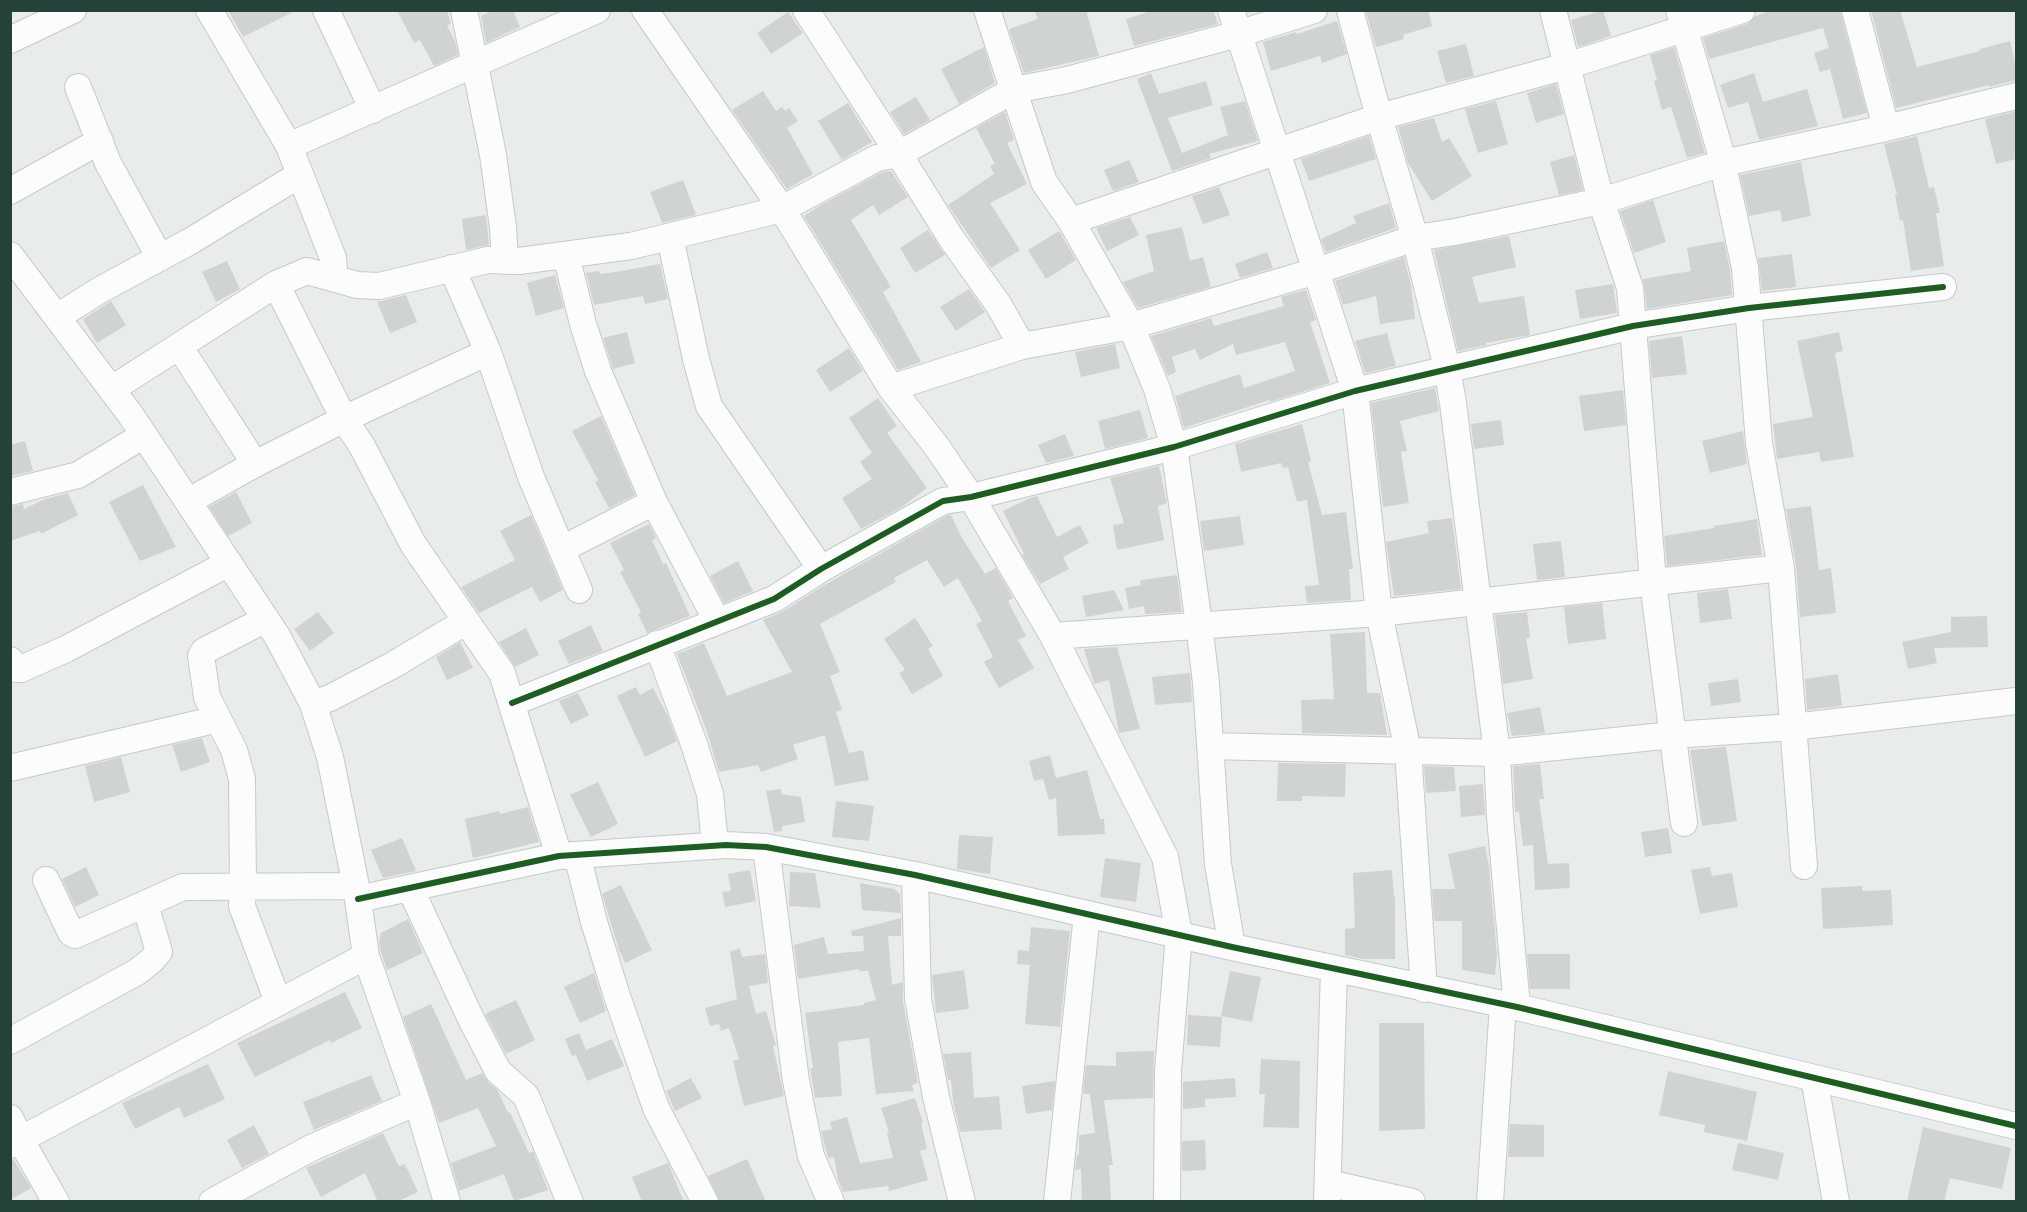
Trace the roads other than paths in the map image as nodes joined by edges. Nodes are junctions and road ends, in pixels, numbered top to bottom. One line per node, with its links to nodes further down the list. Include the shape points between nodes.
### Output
1 (73, 10): 16 (street)
2 (209, 10): 26 (street)
3 (326, 10): 22 (street)
4 (464, 10): 17 (street)
5 (597, 10): 17 (street)
6 (645, 10): 33 (street)
7 (806, 10): 28 (street)
8 (987, 10): 20 (street)
9 (1314, 10): 15 (street)
10 (1350, 10): 23 (street)
11 (1553, 10): 18 (street)
12 (1742, 10): 14 (street)
13 (1855, 10): 24 (street)
14 (1681, 19): 18 (street); 29 (street)
15 (1235, 22): 20 (street, via 1067,80); 27 (street)
16 (10, 40)
17 (476, 65): 22 (street); 40 (street, via 493,155)
18 (1567, 66): 23 (street); 32 (street)
19 (78, 87): 25 (street)
20 (1014, 90): 28 (street); 34 (street, via 1044,182)
21 (2016, 96): 24 (street)
22 (373, 110): 26 (street)
23 (1379, 117): 27 (street); 36 (street)
24 (1886, 128): 29 (street)
25 (100, 141): 31 (street); 39 (street)
26 (289, 146): 30 (street)
27 (1277, 150): 34 (street); 42 (street)
28 (899, 154): 33 (street, via 878,158); 51 (street)
29 (1723, 163): 32 (street); 46 (street, via 1745,268)
30 (299, 175): 39 (street); 43 (street, via 333,258)
31 (10, 191)
32 (1601, 201): 36 (street); 49 (street, via 1629,288)
33 (782, 209): 35 (street); 54 (street)
34 (1071, 221): 48 (street)
35 (670, 237): 38 (street); 68 (street, via 709,406)
36 (1415, 238): 42 (street); 53 (street)
37 (10, 255): 47 (street)
38 (566, 255): 40 (street); 64 (street, via 598,371)
39 (160, 258): 47 (street)
40 (505, 261): 41 (street, via 488,260)
41 (452, 268): 43 (street, via 379,286); 52 (street)
42 (1316, 271): 48 (street); 56 (street)
43 (335, 279): 44 (street, via 307,271)
44 (276, 284): 50 (street); 57 (street)
45 (1943, 287): 46 (street)
46 (1749, 308): 49 (street); 67 (street, via 1759,443)
47 (57, 317): 55 (street)
48 (1131, 326): 51 (street); 59 (street, via 1157,389)
49 (1633, 326): 53 (street); 69 (street)
50 (179, 346): 55 (street); 60 (street)
51 (1022, 346): 54 (street)
52 (488, 352): 57 (street); 65 (street, via 531,477)
53 (1447, 368): 56 (street); 71 (street)
54 (891, 388): 62 (street)
55 (112, 389): 58 (street)
56 (1355, 391): 59 (street); 72 (street)
57 (344, 419): 60 (street); 75 (street, via 413,544)
58 (144, 435): 61 (street, via 78,475); 63 (street)
59 (1174, 447): 62 (street); 76 (street)
60 (255, 464): 63 (street)
61 (10, 492)
62 (971, 497): 68 (street, via 944,501); 77 (street)
63 (189, 501): 66 (street)
64 (654, 501): 65 (street); 74 (street)
65 (562, 549): 70 (street)
66 (229, 563): 73 (street); 79 (street, via 21,669 16,669)
67 (1781, 568): 69 (street); 84 (street)
68 (821, 569): 74 (street, via 774,599)
69 (1653, 582): 71 (street); 85 (street)
70 (579, 590)
71 (1478, 603): 72 (street); 88 (street)
72 (1379, 613): 76 (street); 87 (street)
73 (266, 619): 82 (street); 83 (street, via 201,656 207,697)
74 (717, 621): 78 (street)
75 (465, 622): 81 (street, via 502,673); 82 (street, via 393,665)
76 (1199, 624): 77 (street); 86 (street)
77 (1053, 636): 102 (street, via 1165,857)
78 (657, 645): 81 (street); 91 (street, via 710,795)
79 (10, 660)
80 (2016, 701): 84 (street)
81 (512, 703): 93 (street)
82 (313, 704): 99 (street, via 330,757)
83 (218, 719): 89 (street); 97 (street, via 234,750 242,779)
84 (1793, 727): 85 (street); 94 (street)
85 (1673, 735): 88 (street); 90 (street)
86 (1210, 746): 87 (street); 103 (street, via 1218,864)
87 (1407, 751): 88 (street); 106 (street)
88 (1497, 753): 108 (street)
89 (10, 768)
90 (1684, 823)
91 (714, 845): 92 (street); 93 (street)
92 (766, 847): 95 (street); 120 (street, via 796,1081 812,1155)
93 (568, 856): 98 (street); 119 (street, via 656,1108)
94 (1804, 866)
95 (915, 875): 101 (street); 121 (street, via 918,999)
96 (46, 880): 100 (street, via 75,935)
97 (243, 886): 99 (street); 100 (street, via 183,887); 107 (street, via 242,906)
98 (410, 888): 99 (street); 118 (street, via 498,1071 526,1096)
99 (357, 892): 104 (street)
100 (144, 904): 109 (street, via 159,952 152,960)
101 (1087, 914): 102 (street); 122 (street)
102 (1179, 934): 103 (street); 123 (street, via 1168,1071)
103 (1232, 947): 105 (street)
104 (366, 956): 107 (street); 111 (street)
105 (1334, 969): 106 (street); 114 (street)
106 (1424, 989): 108 (street)
107 (278, 1002): 113 (street)
108 (1510, 1006): 110 (street); 125 (street)
109 (10, 1041)
110 (1814, 1078): 112 (street); 126 (street)
111 (417, 1102): 116 (street, via 311,1148); 117 (street)
112 (2016, 1126)
113 (14, 1134): 115 (street)
114 (1328, 1192): 124 (street)
115 (56, 1202)
116 (212, 1202)
117 (447, 1202)
118 (570, 1202)
119 (705, 1202)
120 (831, 1202)
121 (962, 1202)
122 (1057, 1202)
123 (1167, 1202)
124 (1412, 1202)
125 (1490, 1202)
126 (1836, 1202)

